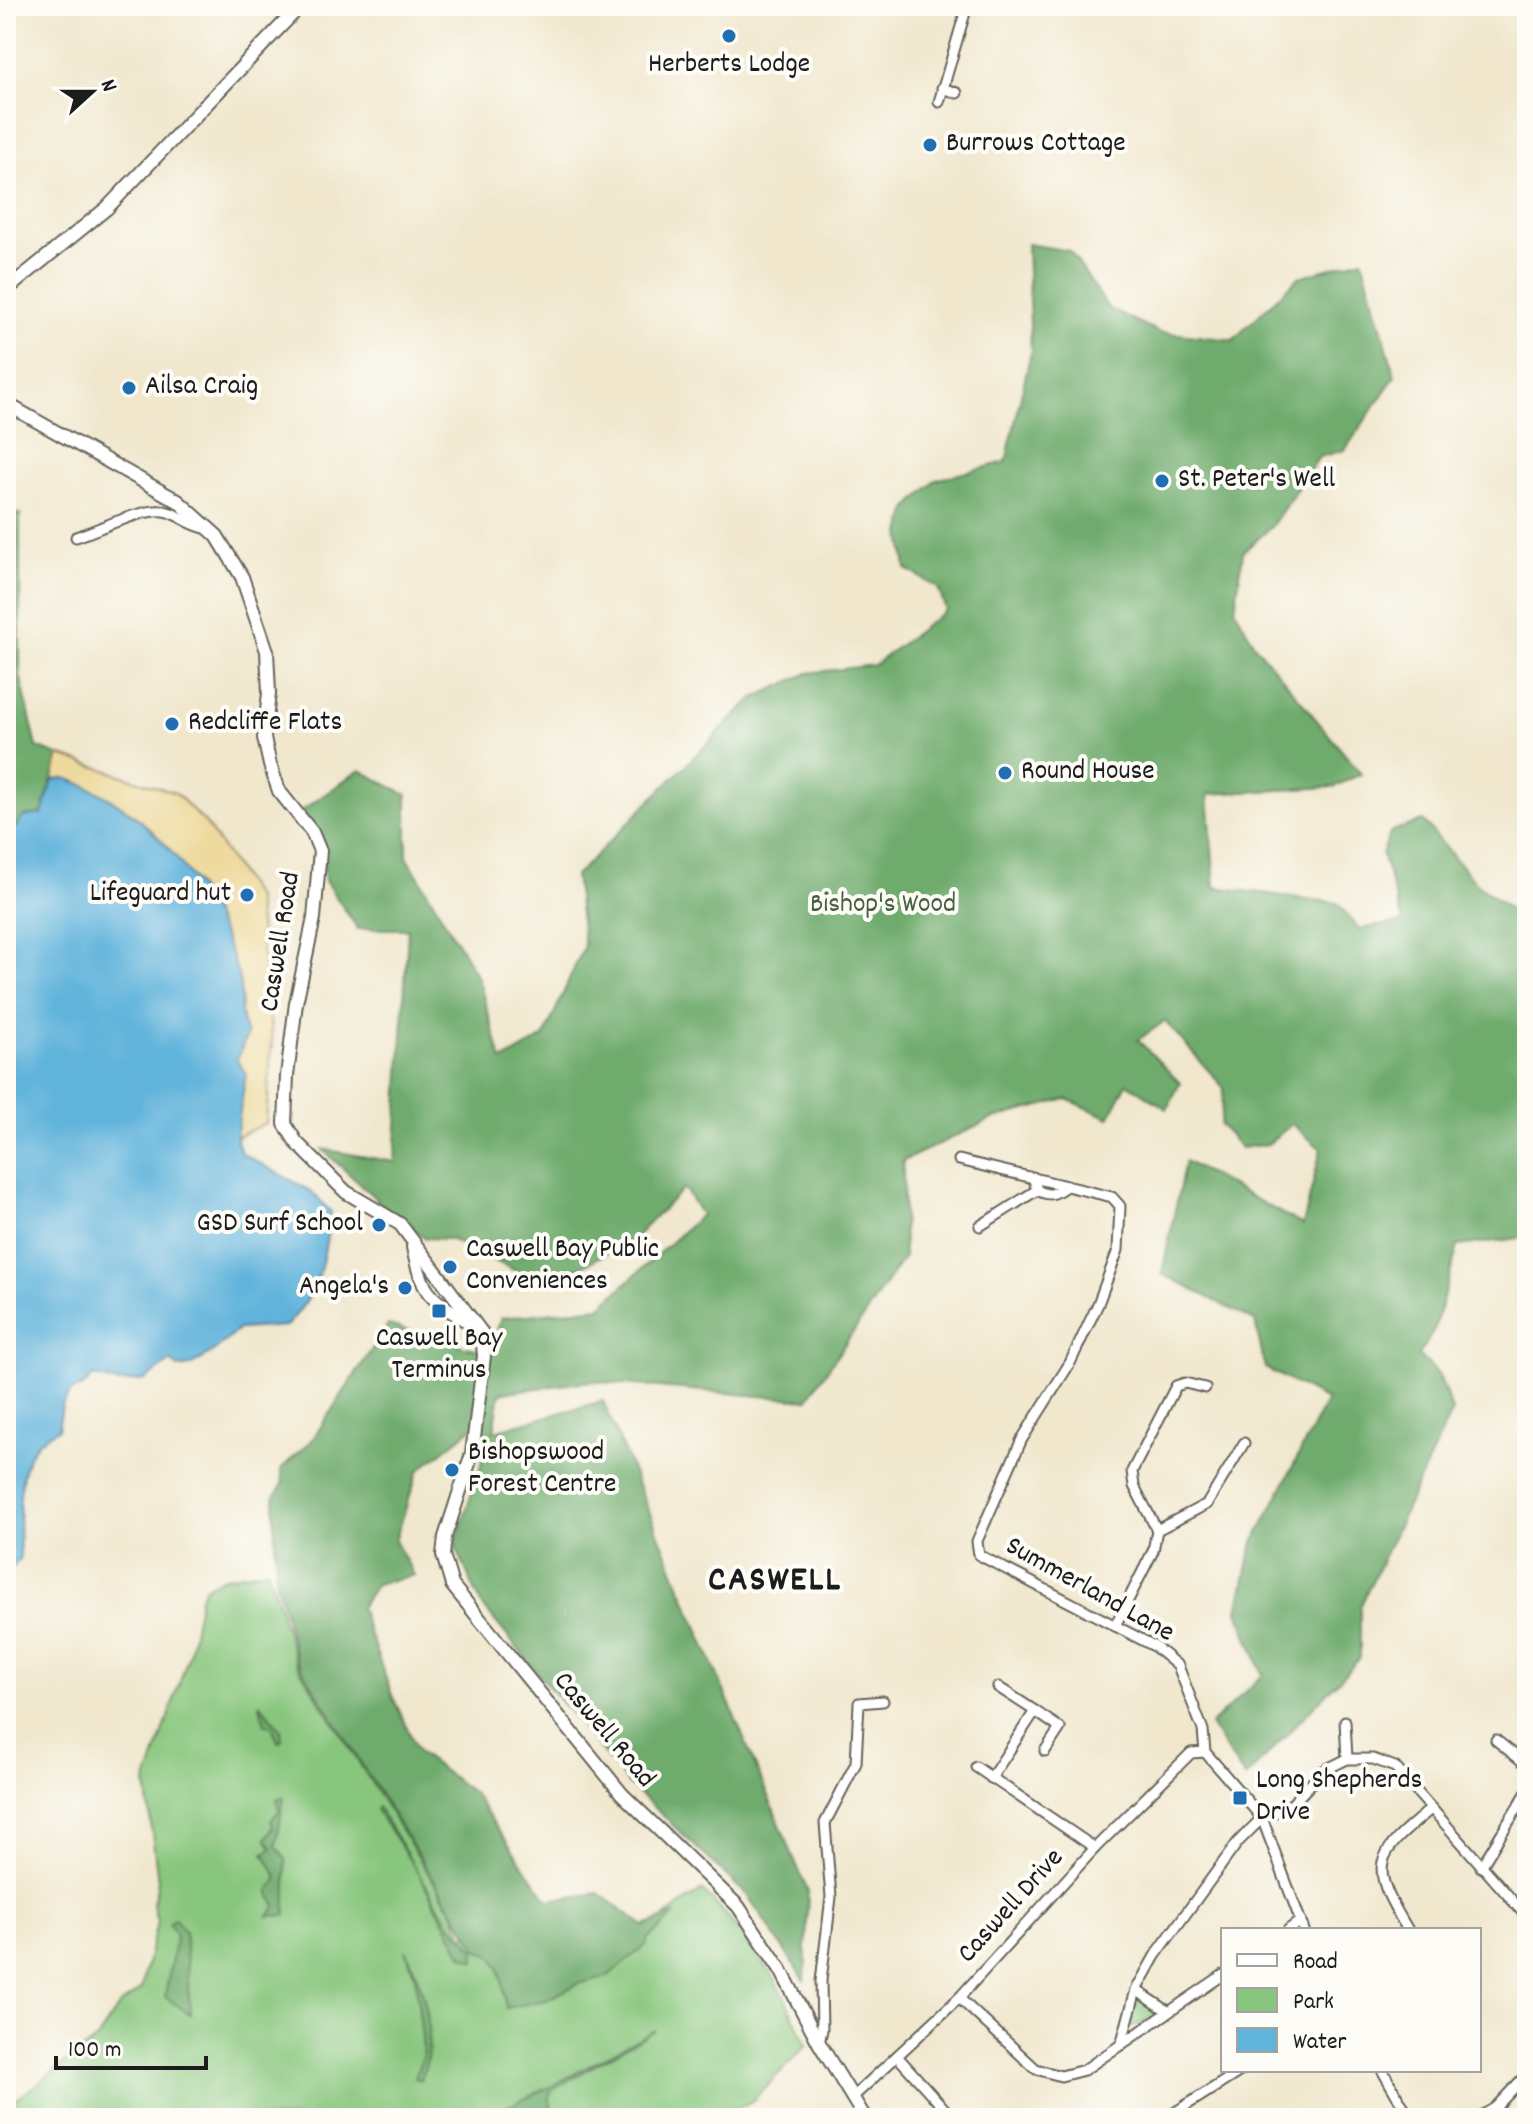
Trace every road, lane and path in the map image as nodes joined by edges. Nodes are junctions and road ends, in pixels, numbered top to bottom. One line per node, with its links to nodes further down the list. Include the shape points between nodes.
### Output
1 (300, 6): 6 (street, via 107,208)
2 (967, 6): 3 (street)
3 (942, 88): 4 (street); 5 (street)
4 (957, 93)
5 (939, 102)
6 (6, 290)
7 (6, 400): 8 (street, Caswell Road, via 178,501)
8 (209, 529): 9 (street, via 188,525 168,512 144,511); 44 (street, Caswell Road, via 242,577 267,651 264,738 274,779 320,851 314,918 290,1051 285,1124 346,1192 395,1220 482,1333 472,1454 445,1537 443,1555 452,1585 622,1794 738,1906 781,1970)
9 (76, 537)
10 (959, 1160): 11 (street, Summerland Lane)
11 (1033, 1177): 12 (street, Summerland Lane); 13 (street)
12 (1066, 1186): 13 (street, Summerland Lane, via 1055,1194); 18 (street, Summerland Lane, via 1112,1197 1120,1206 1118,1250 1070,1363 1022,1439 977,1541 985,1560)
13 (1037, 1190): 14 (street, Summerland Lane)
14 (980, 1226)
15 (1205, 1388): 17 (street, via 1176,1386 1134,1465 1134,1486)
16 (1244, 1443): 17 (street, via 1207,1504)
17 (1157, 1530): 18 (street, via 1153,1551)
18 (1115, 1626): 27 (street, Summerland Lane, via 1154,1646 1178,1666 1203,1730)
19 (998, 1687): 21 (street)
20 (883, 1701): 44 (street, via 859,1703 856,1763 825,1823 831,1897)
21 (1035, 1711): 24 (street); 31 (street)
22 (1067, 1718): 24 (street)
23 (1345, 1721): 28 (street)
24 (1060, 1728): 26 (street)
25 (1496, 1740): 29 (street)
26 (1045, 1751)
27 (1205, 1752): 34 (street, Summerland Lane); 35 (street, Caswell Drive, via 1191,1753)
28 (1347, 1759): 33 (street, via 1373,1759 1395,1767); 34 (street, via 1323,1771 1280,1812)
29 (1527, 1765)
30 (976, 1767): 31 (street)
31 (991, 1778): 35 (street)
32 (1527, 1792): 36 (street)
33 (1431, 1809): 36 (street); 39 (street, via 1388,1845 1380,1867 1388,1897)
34 (1262, 1818): 38 (street, Summerland Lane); 41 (street, via 1238,1842)
35 (1095, 1848): 42 (street, Caswell Drive)
36 (1481, 1867): 37 (street)
37 (1527, 1917)
38 (1301, 1926)
39 (1407, 1928)
40 (1221, 1976): 43 (street)
41 (1136, 1990): 43 (street); 45 (street)
42 (959, 1998): 45 (street, via 1049,2075 1084,2070); 46 (street, Caswell Drive)
43 (1169, 2012): 45 (street)
44 (819, 2043): 50 (street, Caswell Road)
45 (1121, 2045)
46 (897, 2056): 50 (street, Caswell Drive); 51 (street)
47 (1239, 2072): 53 (street)
48 (1383, 2072): 54 (street)
49 (1527, 2074): 55 (street)
50 (853, 2097): 52 (street, Caswell Road)
51 (949, 2114)
52 (865, 2118)
53 (1166, 2118)
54 (1410, 2118)
55 (1478, 2118)

